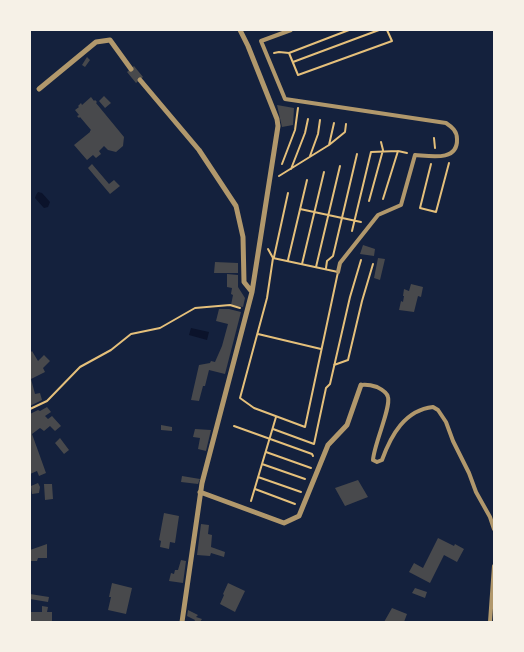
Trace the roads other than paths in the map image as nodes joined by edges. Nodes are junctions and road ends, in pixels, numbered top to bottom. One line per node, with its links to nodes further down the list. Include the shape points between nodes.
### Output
1 (240, 30): 7 (street, via 278,126)
2 (291, 30): 6 (lane, via 261,41 284,99 446,123 454,128 457,137 451,154 415,155 401,205 378,214 340,263)
3 (131, 69): 5 (street, via 110,40 96,42)
4 (140, 80): 7 (street, via 199,150 236,206 243,237 244,282)
5 (39, 89)
6 (338, 272)
7 (252, 292): 9 (street)
8 (361, 385): 9 (street, via 347,425 328,445 299,516 284,523); 10 (lane, via 379,387 389,398 373,460 382,460 395,431 403,422 420,410 433,407 446,422)
9 (200, 492): 12 (street)
10 (494, 529)
11 (494, 566): 13 (lane)
12 (182, 622)
13 (490, 622)

